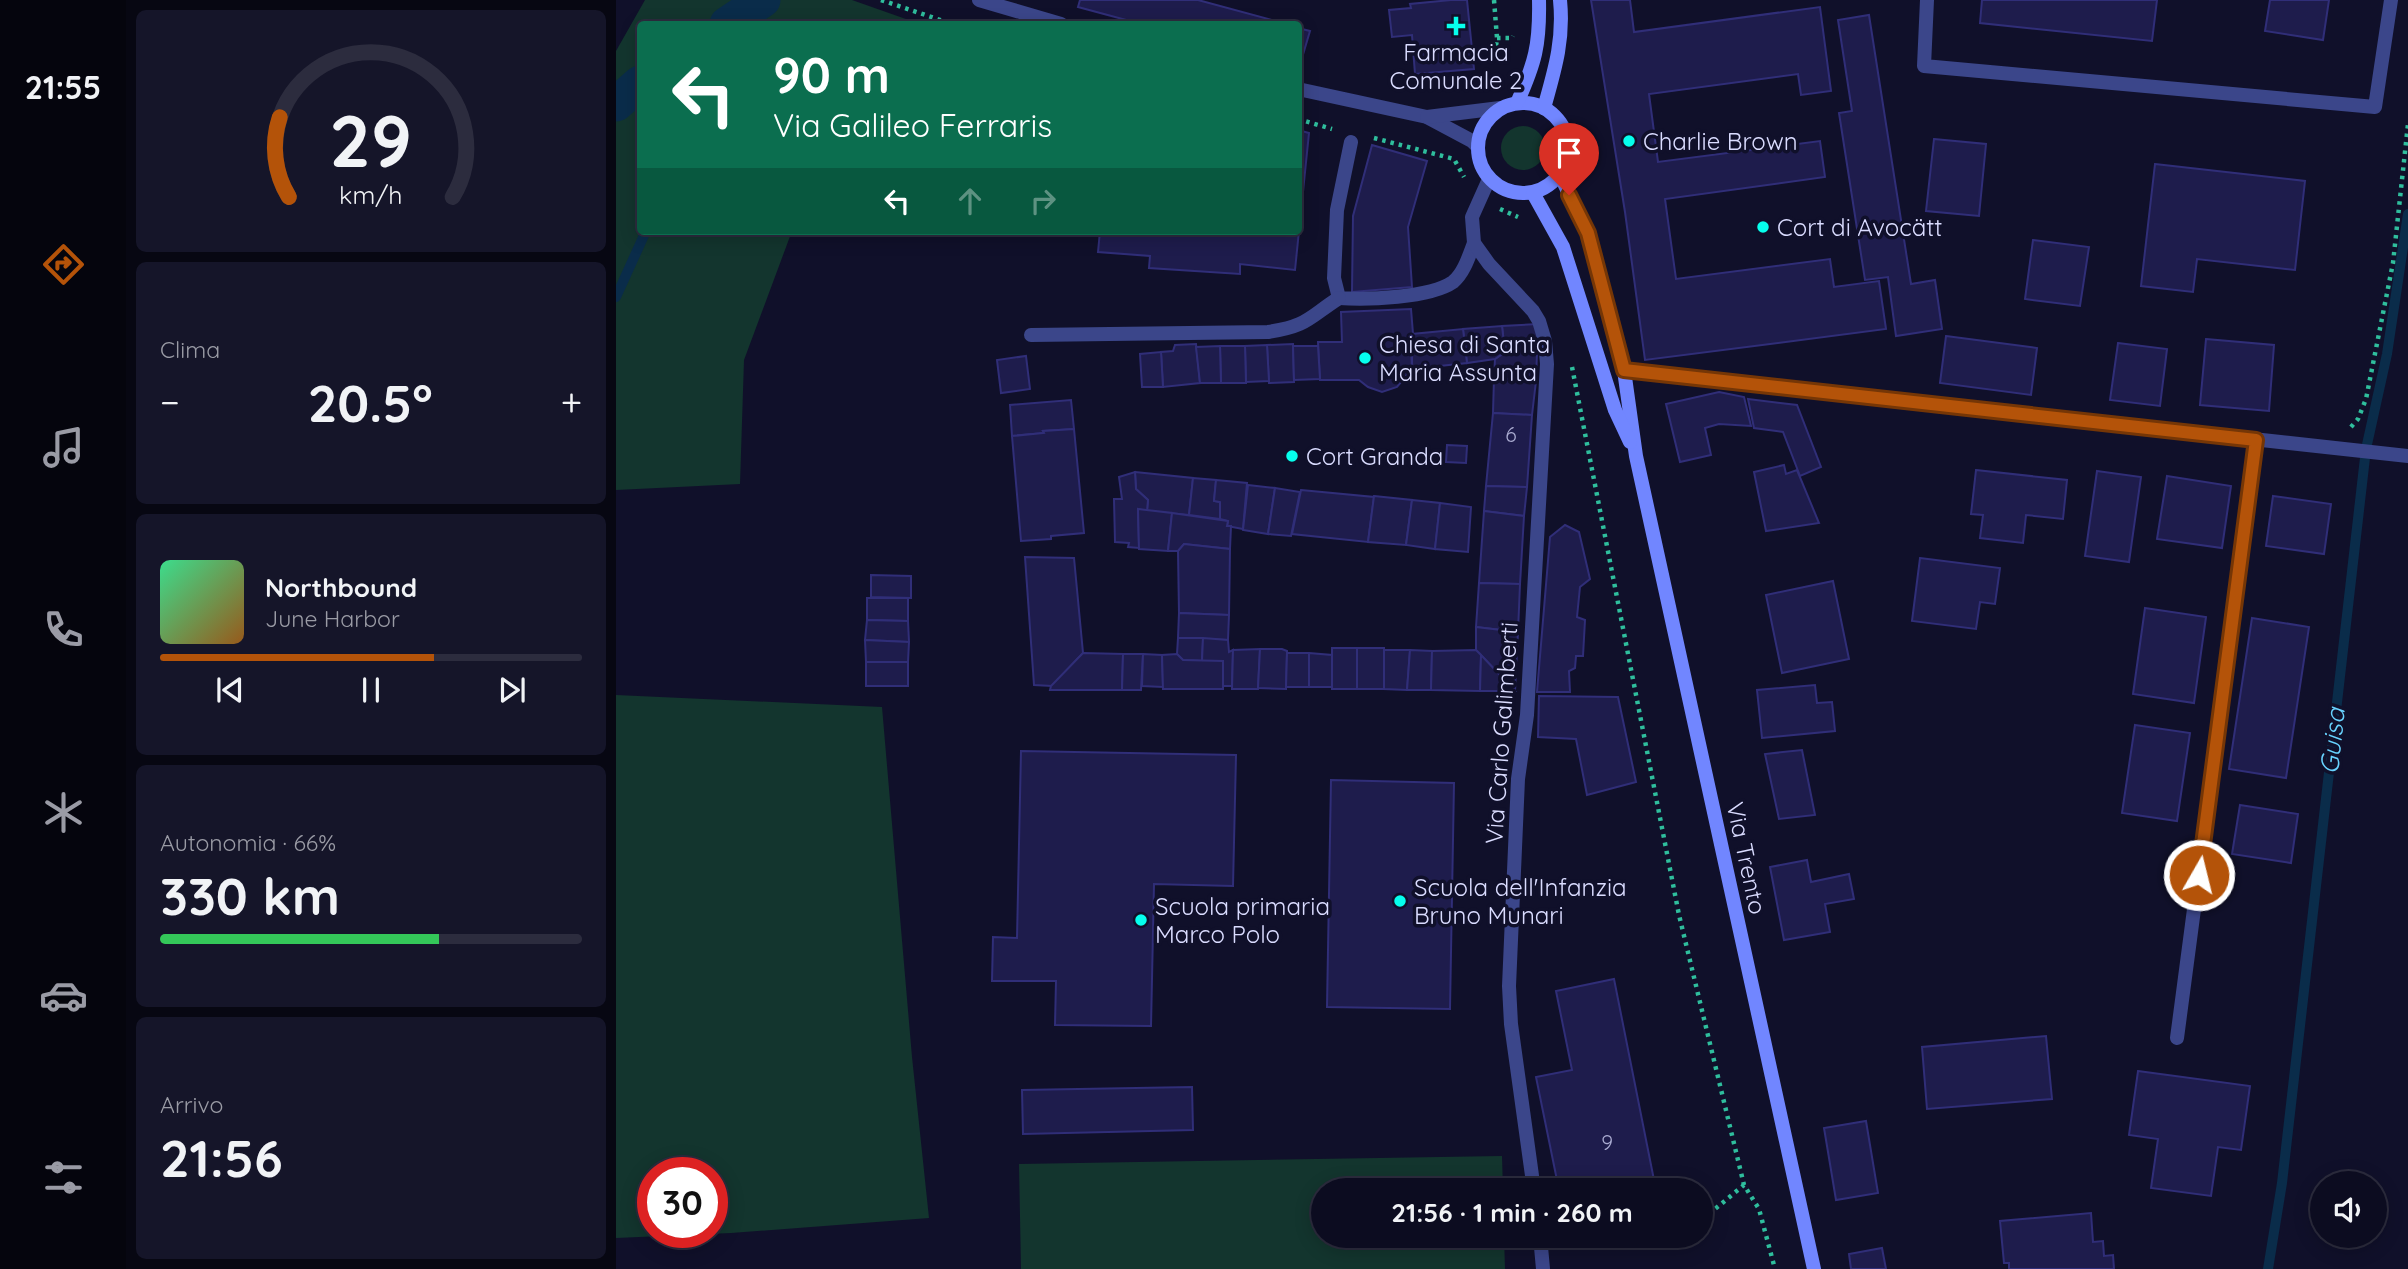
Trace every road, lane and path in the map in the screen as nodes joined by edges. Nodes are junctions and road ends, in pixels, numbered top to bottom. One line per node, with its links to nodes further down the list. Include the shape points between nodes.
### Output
1 (881, 0): 8 (path)
2 (979, 0): 9 (street)
3 (1494, 0): 11 (path)
4 (1539, 0): 14 (street, via 1538,49)
5 (1560, 0): 16 (street, via 1560,51)
6 (1927, 0): 7 (street, via 1924,66 2375,107)
7 (2390, 0)
8 (943, 21)
9 (1051, 21)
10 (1514, 26): 11 (path, via 1512,38)
11 (1497, 38): 12 (path)
12 (1495, 55)
13 (1302, 90): 17 (street)
14 (1517, 103): 15 (street); 16 (street)
15 (1500, 108): 17 (street); 23 (street, via 1480,131)
16 (1544, 108): 24 (street, via 1559,120 1567,138 1568,158)
17 (1427, 117): 23 (street)
18 (1302, 120): 20 (path)
19 (2408, 124): 35 (path, via 2393,264 2366,400 2358,419)
20 (1339, 131)
21 (1372, 138): 27 (path, via 1454,159)
22 (1351, 142): 30 (street, via 1336,210 1334,278)
23 (1477, 146): 25 (street)
24 (1560, 175): 26 (street); 33 (street, via 1588,233)
25 (1489, 179): 26 (street, via 1517,194); 27 (street)
26 (1534, 193): 36 (street, via 1563,247 1615,410)
27 (1478, 200): 28 (path); 29 (street, via 1472,217)
28 (1522, 219)
29 (1474, 243): 30 (street, via 1453,282 1426,293); 39 (street, Via Carlo Galimberti, via 1539,321 1547,364 1508,986)
30 (1339, 298): 31 (street, via 1294,328 1268,332)
31 (1031, 335)
32 (1570, 357): 40 (path, via 1679,915)
33 (1624, 370): 34 (street); 36 (street)
34 (2256, 440): 35 (street); 38 (street)
35 (2331, 449): 37 (street)
36 (1636, 456): 45 (street, Via Trento)
37 (2408, 456)
38 (2177, 1038)
39 (1532, 1178)
40 (1744, 1185): 41 (path); 44 (path, via 1759,1209)
41 (1713, 1211)
42 (1541, 1248): 43 (street)
43 (1543, 1269)
44 (1774, 1269)
45 (1814, 1269)

